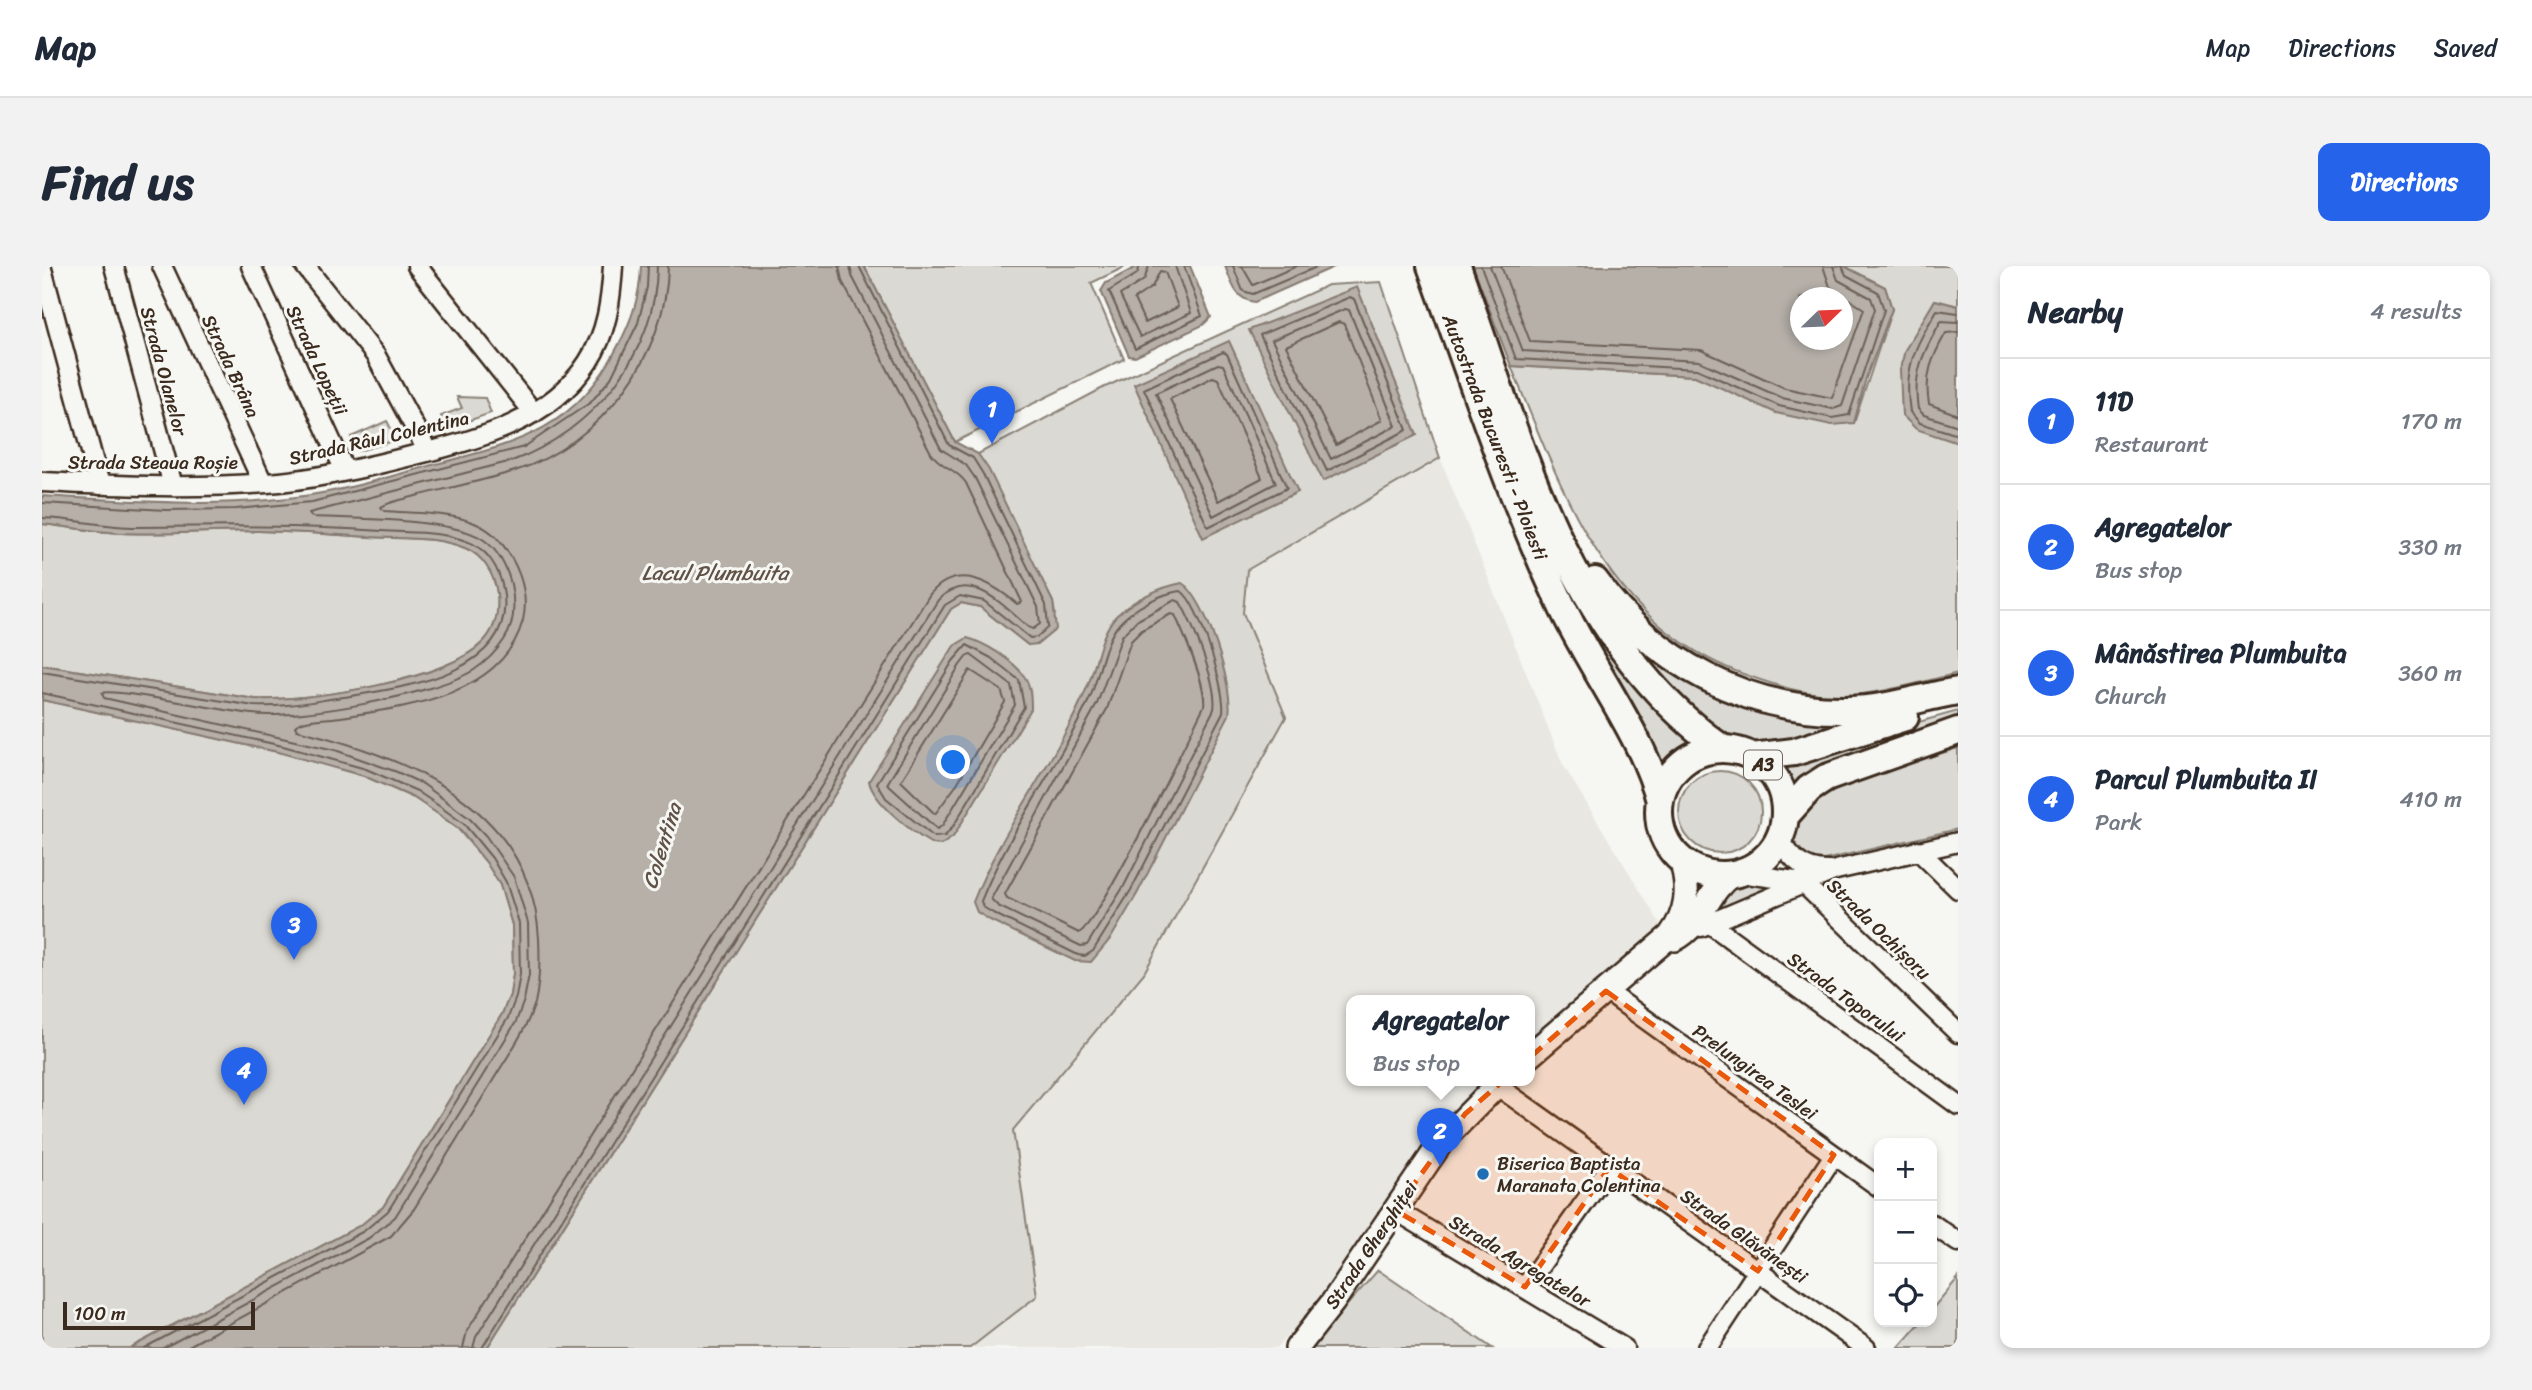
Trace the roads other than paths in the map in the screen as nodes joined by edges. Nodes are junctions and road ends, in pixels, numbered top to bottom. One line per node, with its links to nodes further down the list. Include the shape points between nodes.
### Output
1 (114, 266): 18 (street, Strada Olanelor)
2 (162, 266): 16 (street, Strada Brâna)
3 (250, 266): 13 (street, Strada Lopeții)
4 (305, 266): 12 (street, via 376,356)
5 (417, 266): 11 (street)
6 (613, 266): 11 (street, Strada Râul Colentina, via 607,320 596,347 578,376)
7 (1431, 266): 10 (highway, Autostrada Bucuresti - Ploiesti / A3)
8 (1457, 266): 10 (highway, Autostrada Bucuresti - Ploiesti / A3)
9 (42, 269): 17 (street)
10 (1496, 409): 14 (highway, A3); 24 (highway, Autostrada Bucuresti - Ploiesti / A3, via 1561,606 1649,766)
11 (534, 414): 12 (street, Strada Râul Colentina, via 492,433)
12 (428, 452): 13 (street, Strada Râul Colentina)
13 (345, 471): 16 (street, Strada Râul Colentina)
14 (1534, 477): 19 (highway, via 1604,594 1647,639 1704,677 1753,698 1811,709 1883,707); 22 (highway, A3, via 1572,568 1616,640 1675,707)
15 (42, 482): 17 (street, Strada Steaua Roșie)
16 (263, 483): 18 (street, Strada Steaua Roșie)
17 (100, 485): 18 (street, Strada Steaua Roșie)
18 (173, 486)
19 (1958, 691)
20 (1958, 701): 23 (highway, A3, via 1794,752)
21 (1954, 733): 25 (highway, A3, via 1826,778 1809,789)
22 (1723, 749): 23 (highway, A3); 24 (highway, A3, via 1708,750 1681,764)
23 (1752, 757): 25 (highway, A3, via 1780,788)
24 (1660, 800): 28 (highway, A3, via 1660,827)
25 (1782, 828): 29 (street, via 1791,857 1805,867); 30 (highway, A3, via 1763,860)
26 (1958, 842): 27 (street)
27 (1918, 850): 29 (street); 32 (street)
28 (1681, 860): 30 (highway, via 1705,873); 34 (main road, via 1686,881 1684,912)
29 (1836, 870): 31 (street)
30 (1737, 874): 31 (street); 33 (main road, via 1714,890)
31 (1802, 882): 33 (street); 36 (street, Strada Ochișoru)
32 (1958, 889)
33 (1699, 928): 34 (main road); 40 (street, Strada Toporului)
34 (1660, 947): 35 (main road)
35 (1606, 990): 37 (main road); 41 (street, Prelungirea Teslei)
36 (1958, 1033)
37 (1535, 1051)
38 (1496, 1086): 44 (main road, Strada Gherghiței, via 1442,1141)
39 (1503, 1086): 42 (street, Strada Glăvănești)
40 (1958, 1105)
41 (1834, 1155): 43 (street, Prelungirea Teslei); 47 (street)
42 (1609, 1168): 47 (street, Strada Glăvănești); 48 (street)
43 (1874, 1183)
44 (1395, 1210): 48 (street, Strada Agregatelor); 49 (main road, Strada Gherghiței)
45 (1937, 1227): 46 (street)
46 (1958, 1242)
47 (1758, 1271): 51 (street); 52 (street, Strada Glăvănești)
48 (1525, 1287): 50 (street, Strada Agregatelor)
49 (1297, 1348)
50 (1624, 1348)
51 (1707, 1348)
52 (1866, 1348)

